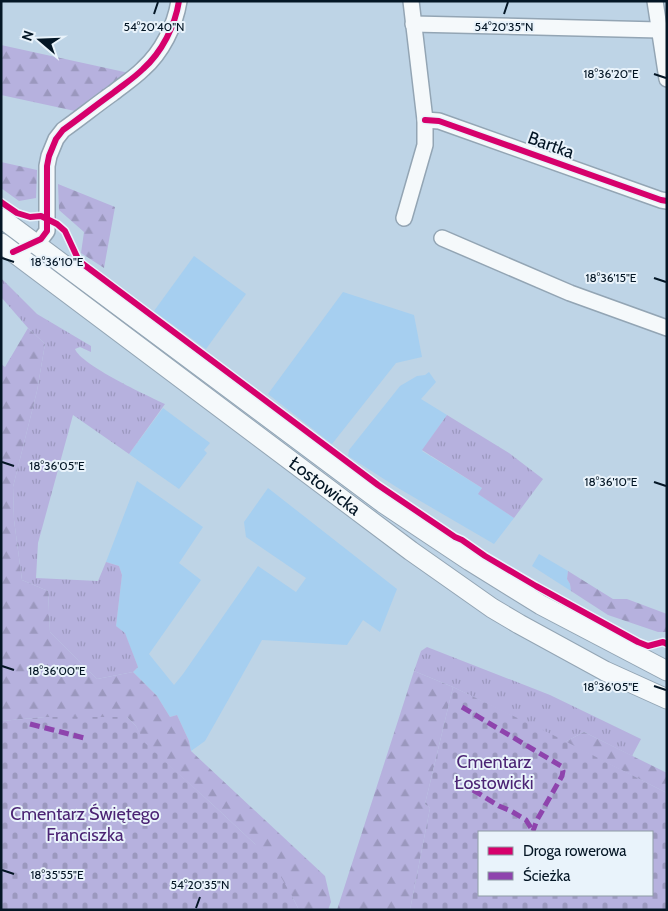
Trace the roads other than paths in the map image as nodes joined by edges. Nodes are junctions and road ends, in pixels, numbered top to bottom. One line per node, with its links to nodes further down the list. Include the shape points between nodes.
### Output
1 (179, 1): 12 (street, via 172,26 151,61 63,130 56,139 47,166 47,231)
2 (411, 1): 4 (street)
3 (655, 1): 5 (street)
4 (413, 24): 5 (street); 7 (street)
5 (659, 30): 6 (street)
6 (667, 79)
7 (425, 120): 8 (street, Bartka, via 439,120); 10 (street, via 425,145)
8 (667, 201)
9 (1, 218): 12 (main road, Łostowicka)
10 (404, 218)
11 (442, 238): 14 (street, via 570,293)
12 (35, 243): 13 (street); 15 (main road, Łostowicka, via 383,503 541,605)
13 (7, 248): 16 (main road, Łostowicka, via 411,551 492,608 605,671)
14 (667, 328)
15 (667, 671)
16 (665, 694)

